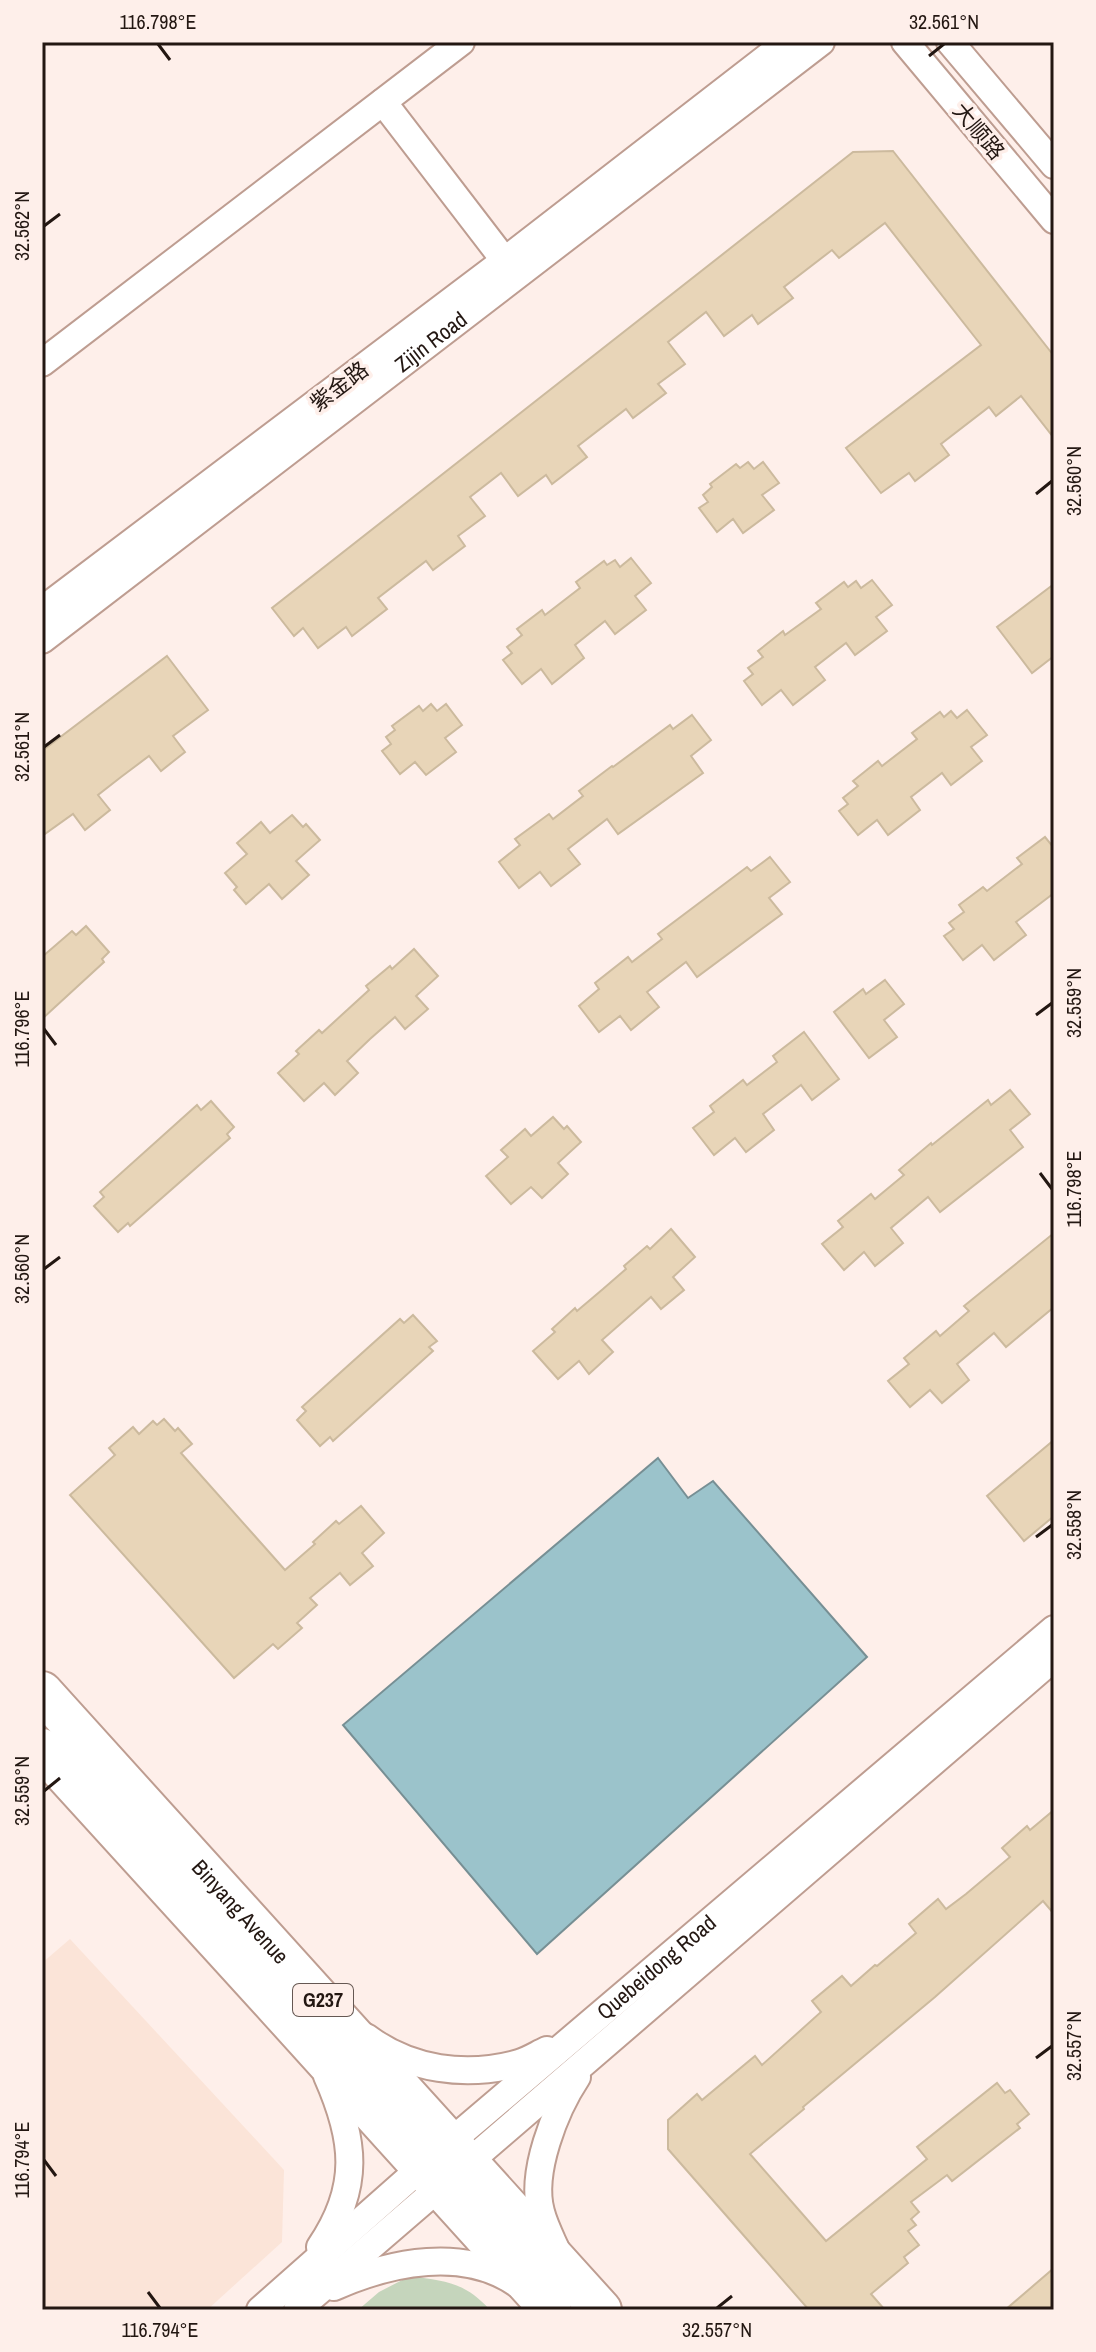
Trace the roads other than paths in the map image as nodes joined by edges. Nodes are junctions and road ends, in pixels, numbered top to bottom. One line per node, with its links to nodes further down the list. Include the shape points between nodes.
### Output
1 (461, 42): 6 (street)
2 (787, 42): 9 (street, 紫金路)
3 (821, 42): 9 (street, Zijin Road)
4 (905, 42): 8 (street, 大顺路)
5 (950, 42): 7 (street)
6 (383, 102): 9 (street); 10 (street)
7 (1054, 165)
8 (1054, 220)
9 (511, 269): 11 (street, 紫金路); 12 (street, Zijin Road)
10 (42, 363)
11 (42, 610)
12 (42, 640)
13 (1054, 1629): 18 (street, Quebeidong Road)
14 (1054, 1658): 18 (street, Quebeidong Road)
15 (42, 1692): 17 (highway, Binyang Avenue / G237)
16 (42, 1749): 17 (highway, Binyang Avenue / G237)
17 (322, 2027): 18 (street, via 372,2042 411,2062 453,2071 521,2062); 19 (highway, Binyang Avenue / G237); 20 (street, via 328,2078 344,2116 351,2158 334,2226)
18 (584, 2045): 19 (street, Quebeidong Road); 21 (street, via 539,2174 540,2210 554,2245)
19 (444, 2165): 20 (street, Quebeidong Road); 21 (highway, Binyang Avenue / G237)
20 (303, 2294): 21 (street, via 412,2263 448,2262 482,2267); 22 (street, Quebeidong Road)
21 (557, 2298): 23 (highway, Binyang Avenue / G237)
22 (260, 2310)
23 (601, 2310)

